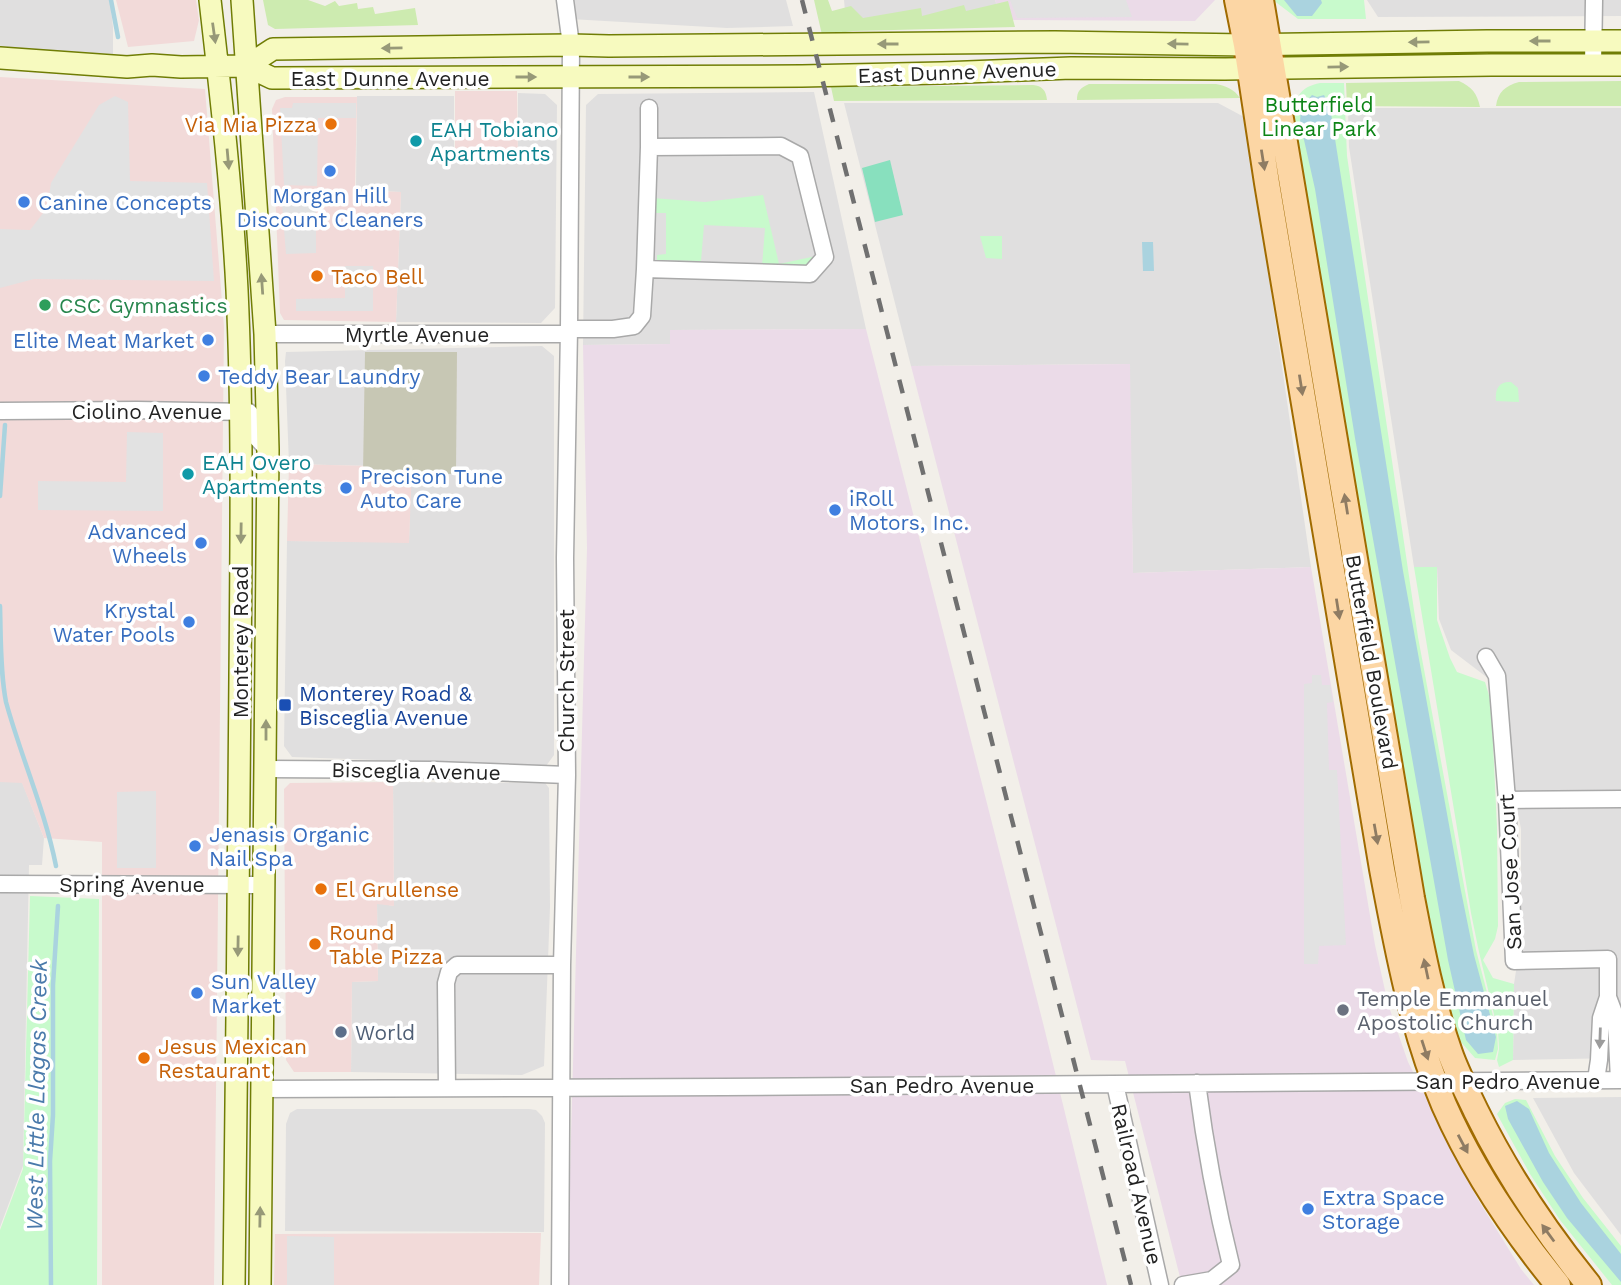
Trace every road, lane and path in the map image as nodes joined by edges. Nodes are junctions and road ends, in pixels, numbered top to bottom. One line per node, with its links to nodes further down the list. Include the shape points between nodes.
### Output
1 (209, 0): 16 (main road, Monterey Road, one-way to 16)
2 (242, 0): 15 (main road, Monterey Road)
3 (565, 0): 10 (street, Church Street)
4 (1237, 0): 11 (main road, Butterfield Boulevard)
5 (1261, 0): 11 (main road, Butterfield Boulevard)
6 (1594, 0): 7 (street)
7 (1593, 41): 8 (main road, East Dunne Avenue); 11 (main road, East Dunne Avenue, one-way to 11); 13 (street)
8 (1621, 41)
9 (957, 44): 10 (main road, East Dunne Avenue, one-way to 10); 11 (main road, East Dunne Avenue, one-way to 9, via 1055,42); 17 (main road, via 945,60)
10 (571, 45): 15 (main road, East Dunne Avenue, one-way to 15, via 273,49); 18 (street, Church Street)
11 (1259, 56): 13 (main road, East Dunne Avenue, one-way to 13); 17 (main road, East Dunne Avenue); 40 (main road, Butterfield Boulevard, one-way to 40, via 1382,869 1407,990); 41 (main road, Butterfield Boulevard, one-way to 11, via 1441,1025 1420,943)
12 (0, 58): 16 (main road, via 127,67)
13 (1593, 65): 14 (main road, East Dunne Avenue)
14 (1621, 65)
15 (247, 66): 16 (main road); 18 (main road, East Dunne Avenue, one-way to 18, via 272,78); 23 (main road, Monterey Road, one-way to 15)
16 (219, 67): 25 (main road, Monterey Road, one-way to 25, via 234,240)
17 (942, 74): 18 (main road, East Dunne Avenue, one-way to 17)
18 (570, 77): 22 (street, Church Street)
19 (649, 108): 20 (street)
20 (649, 147): 21 (street); 21 (street, via 781,146 800,156 825,257 810,275)
21 (645, 268): 22 (street, Myrtle Avenue, via 642,316 635,326)
22 (569, 332): 23 (street, Myrtle Avenue); 29 (street, Church Street)
23 (265, 334): 26 (main road, Monterey Road)
24 (0, 411): 25 (street, Ciolino Avenue)
25 (241, 411): 26 (street, Ciolino Avenue, via 252,414 254,435); 33 (main road, Monterey Road, one-way to 33)
26 (268, 450): 28 (main road, Monterey Road, one-way to 26)
27 (1486, 657): 31 (street, San Jose Court, via 1497,676)
28 (266, 769): 29 (street, Bisceglia Avenue); 34 (main road, Monterey Road)
29 (567, 775): 35 (street, Church Street)
30 (1621, 799): 31 (street)
31 (1507, 800): 36 (street, San Jose Court, via 1514,961 1608,959)
32 (0, 884): 33 (street, Spring Avenue)
33 (238, 885): 34 (street, Spring Avenue); 37 (main road, Monterey Road, one-way to 37)
34 (264, 885): 46 (main road, Monterey Road)
35 (562, 965): 44 (street, via 457,965 449,972); 45 (street, Church Street)
36 (1608, 997): 38 (street, San Jose Court, one-way to 38, via 1601,1018); 39 (street, San Jose Court, via 1616,1018)
37 (236, 1062): 46 (main road, via 252,1087); 47 (main road, Monterey Road)
38 (1596, 1080): 39 (street, San Pedro Avenue); 41 (street, San Pedro Avenue)
39 (1620, 1080)
40 (1435, 1081): 41 (street, San Pedro Avenue); 42 (street, San Pedro Avenue); 52 (main road, Butterfield Boulevard, one-way to 52, via 1491,1194)
41 (1462, 1081): 53 (main road, Butterfield Boulevard, one-way to 41, via 1528,1205)
42 (1196, 1083): 43 (street, San Pedro Avenue); 51 (street, via 1231,1265 1212,1279)
43 (1115, 1084): 45 (street, San Pedro Avenue); 50 (street, Railroad Avenue)
44 (447, 1087): 45 (street, San Pedro Avenue); 46 (street, San Pedro Avenue)
45 (561, 1087): 49 (street, Church Street)
46 (262, 1089): 48 (main road, Monterey Road, one-way to 46)
47 (234, 1285)
48 (260, 1285)
49 (560, 1285)
50 (1160, 1285)
51 (1183, 1285)
52 (1558, 1285)
53 (1589, 1285)

